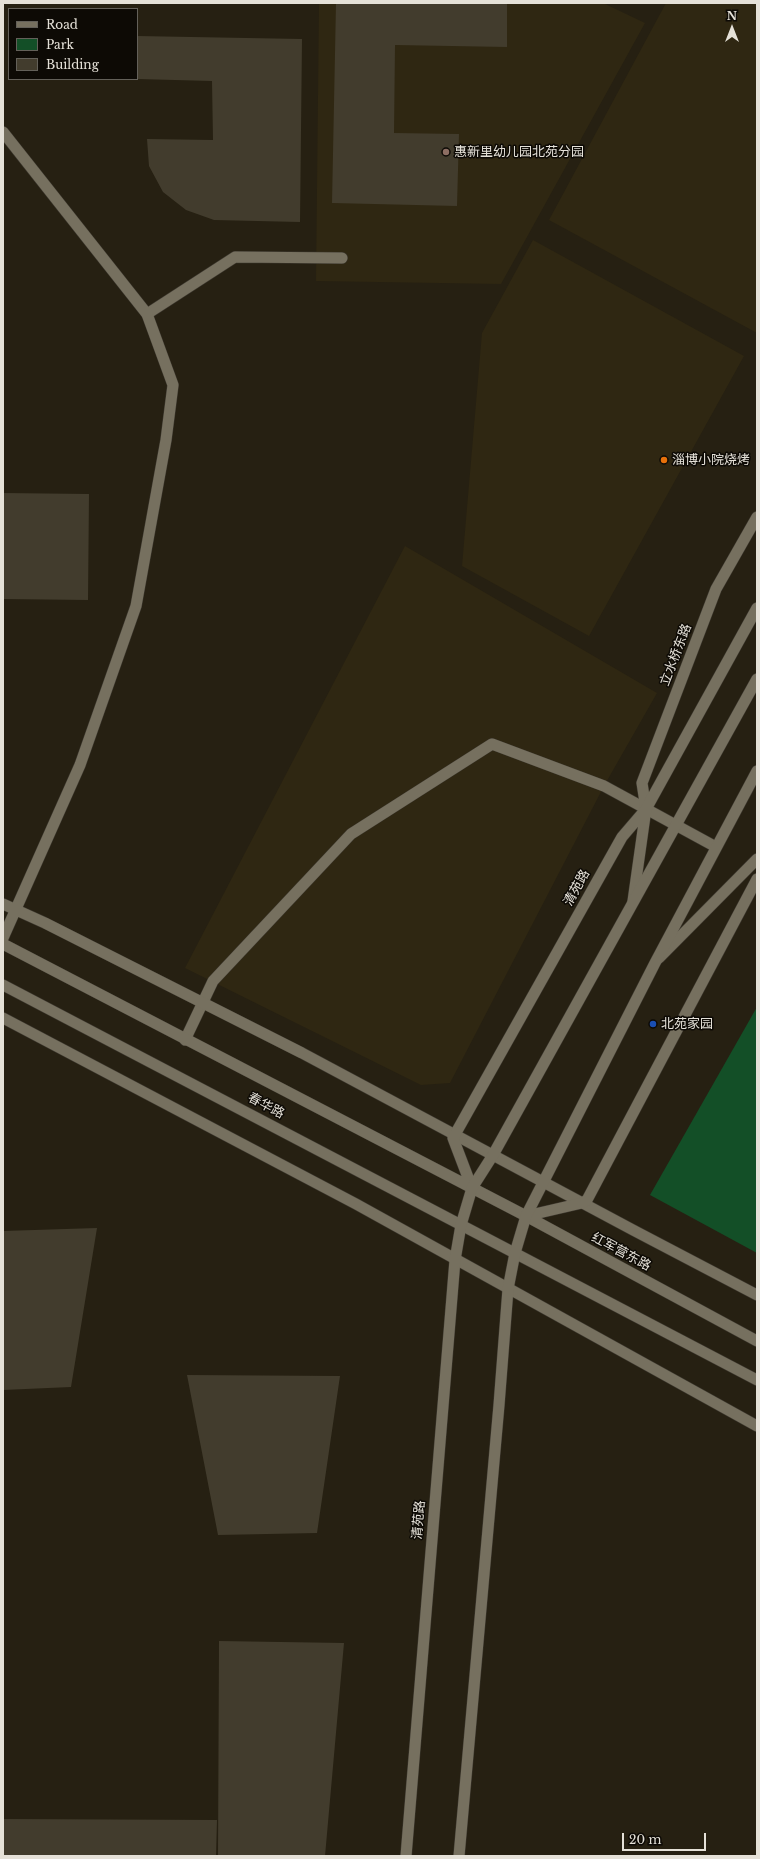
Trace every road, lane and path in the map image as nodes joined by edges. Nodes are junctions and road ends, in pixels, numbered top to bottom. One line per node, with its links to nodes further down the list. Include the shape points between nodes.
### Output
1 (3, 132): 3 (street)
2 (342, 258): 3 (street, via 235,257)
3 (147, 314): 15 (street, via 174,385 136,606 80,765)
4 (757, 517): 8 (street, 立水桥东路, via 716,589 642,783)
5 (757, 608): 8 (street, 清苑路)
6 (757, 679): 9 (street, 清苑路)
7 (757, 771): 10 (street)
8 (646, 809): 9 (street); 13 (street); 20 (street, via 604,786 492,744 351,834 213,981); 23 (street, 清苑路, via 622,837)
9 (676, 825): 10 (street); 13 (street, 清苑路)
10 (716, 847): 18 (street)
11 (757, 859): 18 (street)
12 (757, 879): 27 (street, via 587,1200)
13 (633, 903): 24 (street, 清苑路)
14 (3, 904): 15 (street)
15 (17, 909): 16 (street); 20 (street)
16 (3, 938)
17 (3, 944): 22 (street, 春华路)
18 (655, 963): 25 (street)
19 (3, 985): 29 (street, 春华路)
20 (203, 1003): 22 (street); 23 (street)
21 (3, 1018): 31 (street, via 356,1204)
22 (185, 1040): 26 (street, 春华路)
23 (454, 1135): 24 (street); 26 (street)
24 (493, 1155): 25 (street); 26 (street, 清苑路)
25 (543, 1182): 27 (street); 28 (street)
26 (472, 1188): 28 (street, 红军营东路); 29 (street, 清苑路)
27 (582, 1203): 28 (street); 33 (street)
28 (526, 1216): 30 (street); 34 (street, 红军营东路)
29 (461, 1225): 30 (street, 春华路); 31 (street, 清苑路)
30 (515, 1253): 32 (street); 35 (street)
31 (455, 1260): 32 (street); 37 (street, 清苑路)
32 (508, 1289): 36 (street); 38 (street, via 500,1405)
33 (757, 1295)
34 (757, 1341)
35 (757, 1380)
36 (757, 1426)
37 (406, 1856)
38 (459, 1856)

